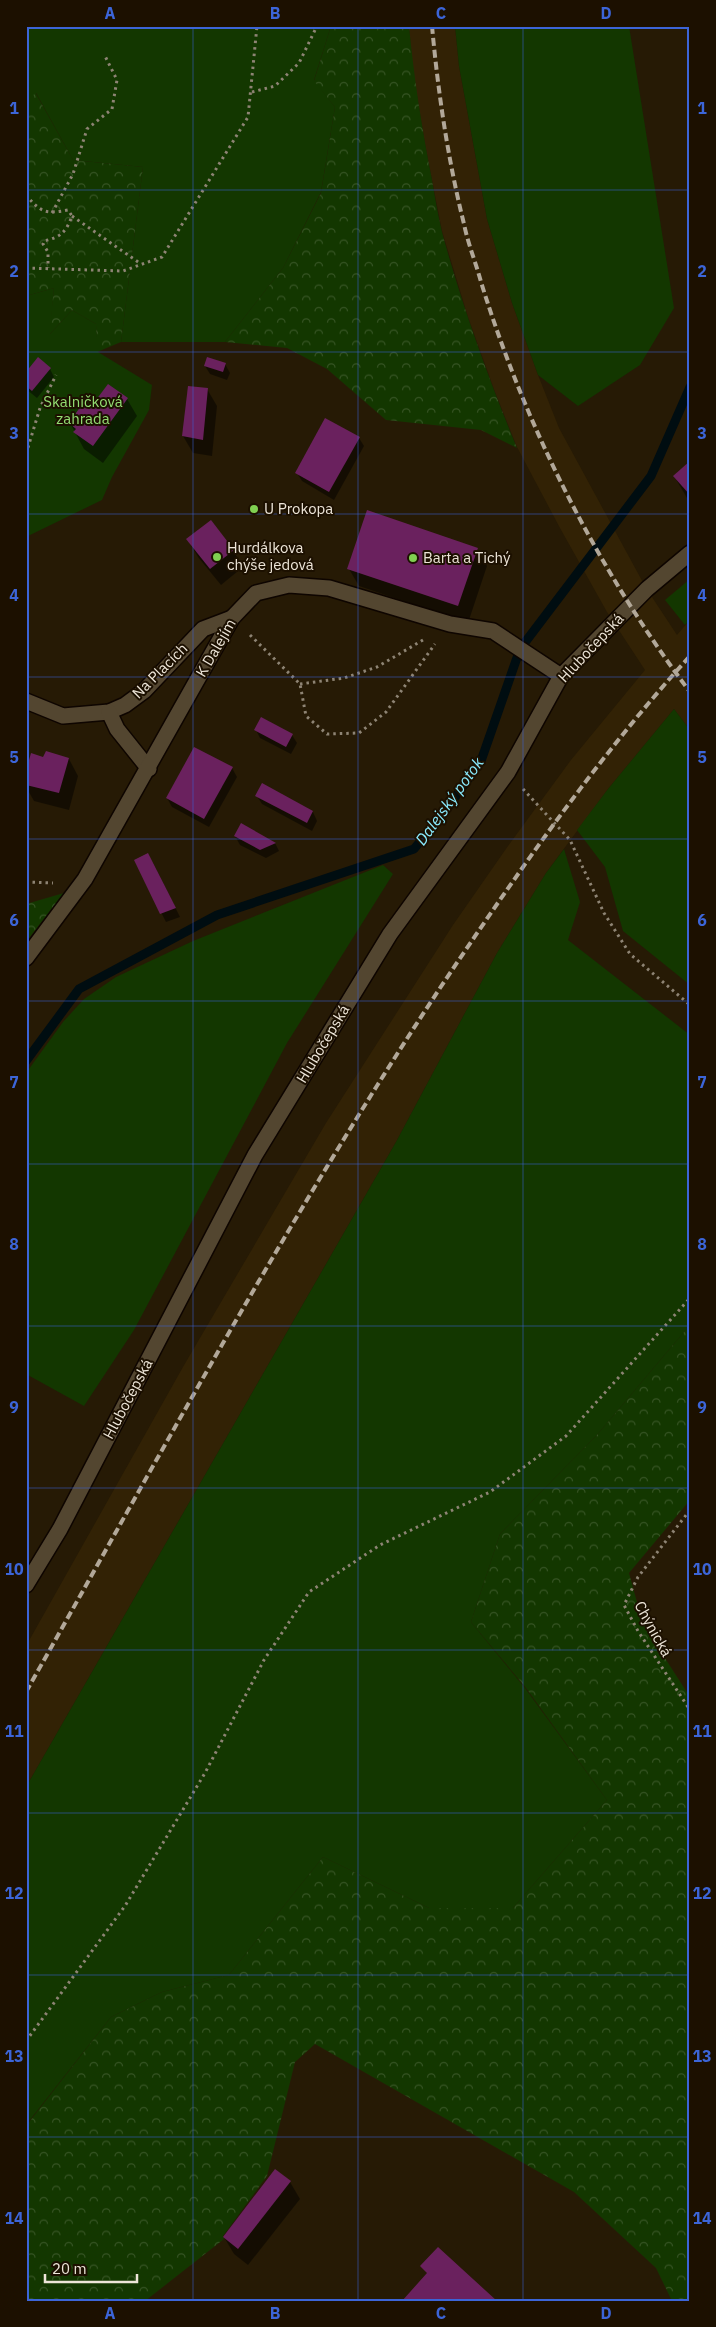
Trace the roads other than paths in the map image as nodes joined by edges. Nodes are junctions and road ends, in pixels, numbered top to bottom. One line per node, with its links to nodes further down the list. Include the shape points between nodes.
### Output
1 (690, 553): 3 (street, Hlubočepská, via 647,589)
2 (232, 618): 3 (street, K Dalejím, via 256,593 289,585 330,588 450,624 494,631); 5 (street, Na Placích, via 203,629 144,691); 6 (street, K Dalejím)
3 (561, 676): 8 (street, Hlubočepská, via 508,772 390,934 255,1155 64,1521)
4 (26, 701): 5 (street, Na Placích, via 63,716)
5 (109, 712): 6 (street, via 117,729)
6 (149, 769): 7 (street, K Dalejím, via 85,879)
7 (26, 958)
8 (26, 1585)

